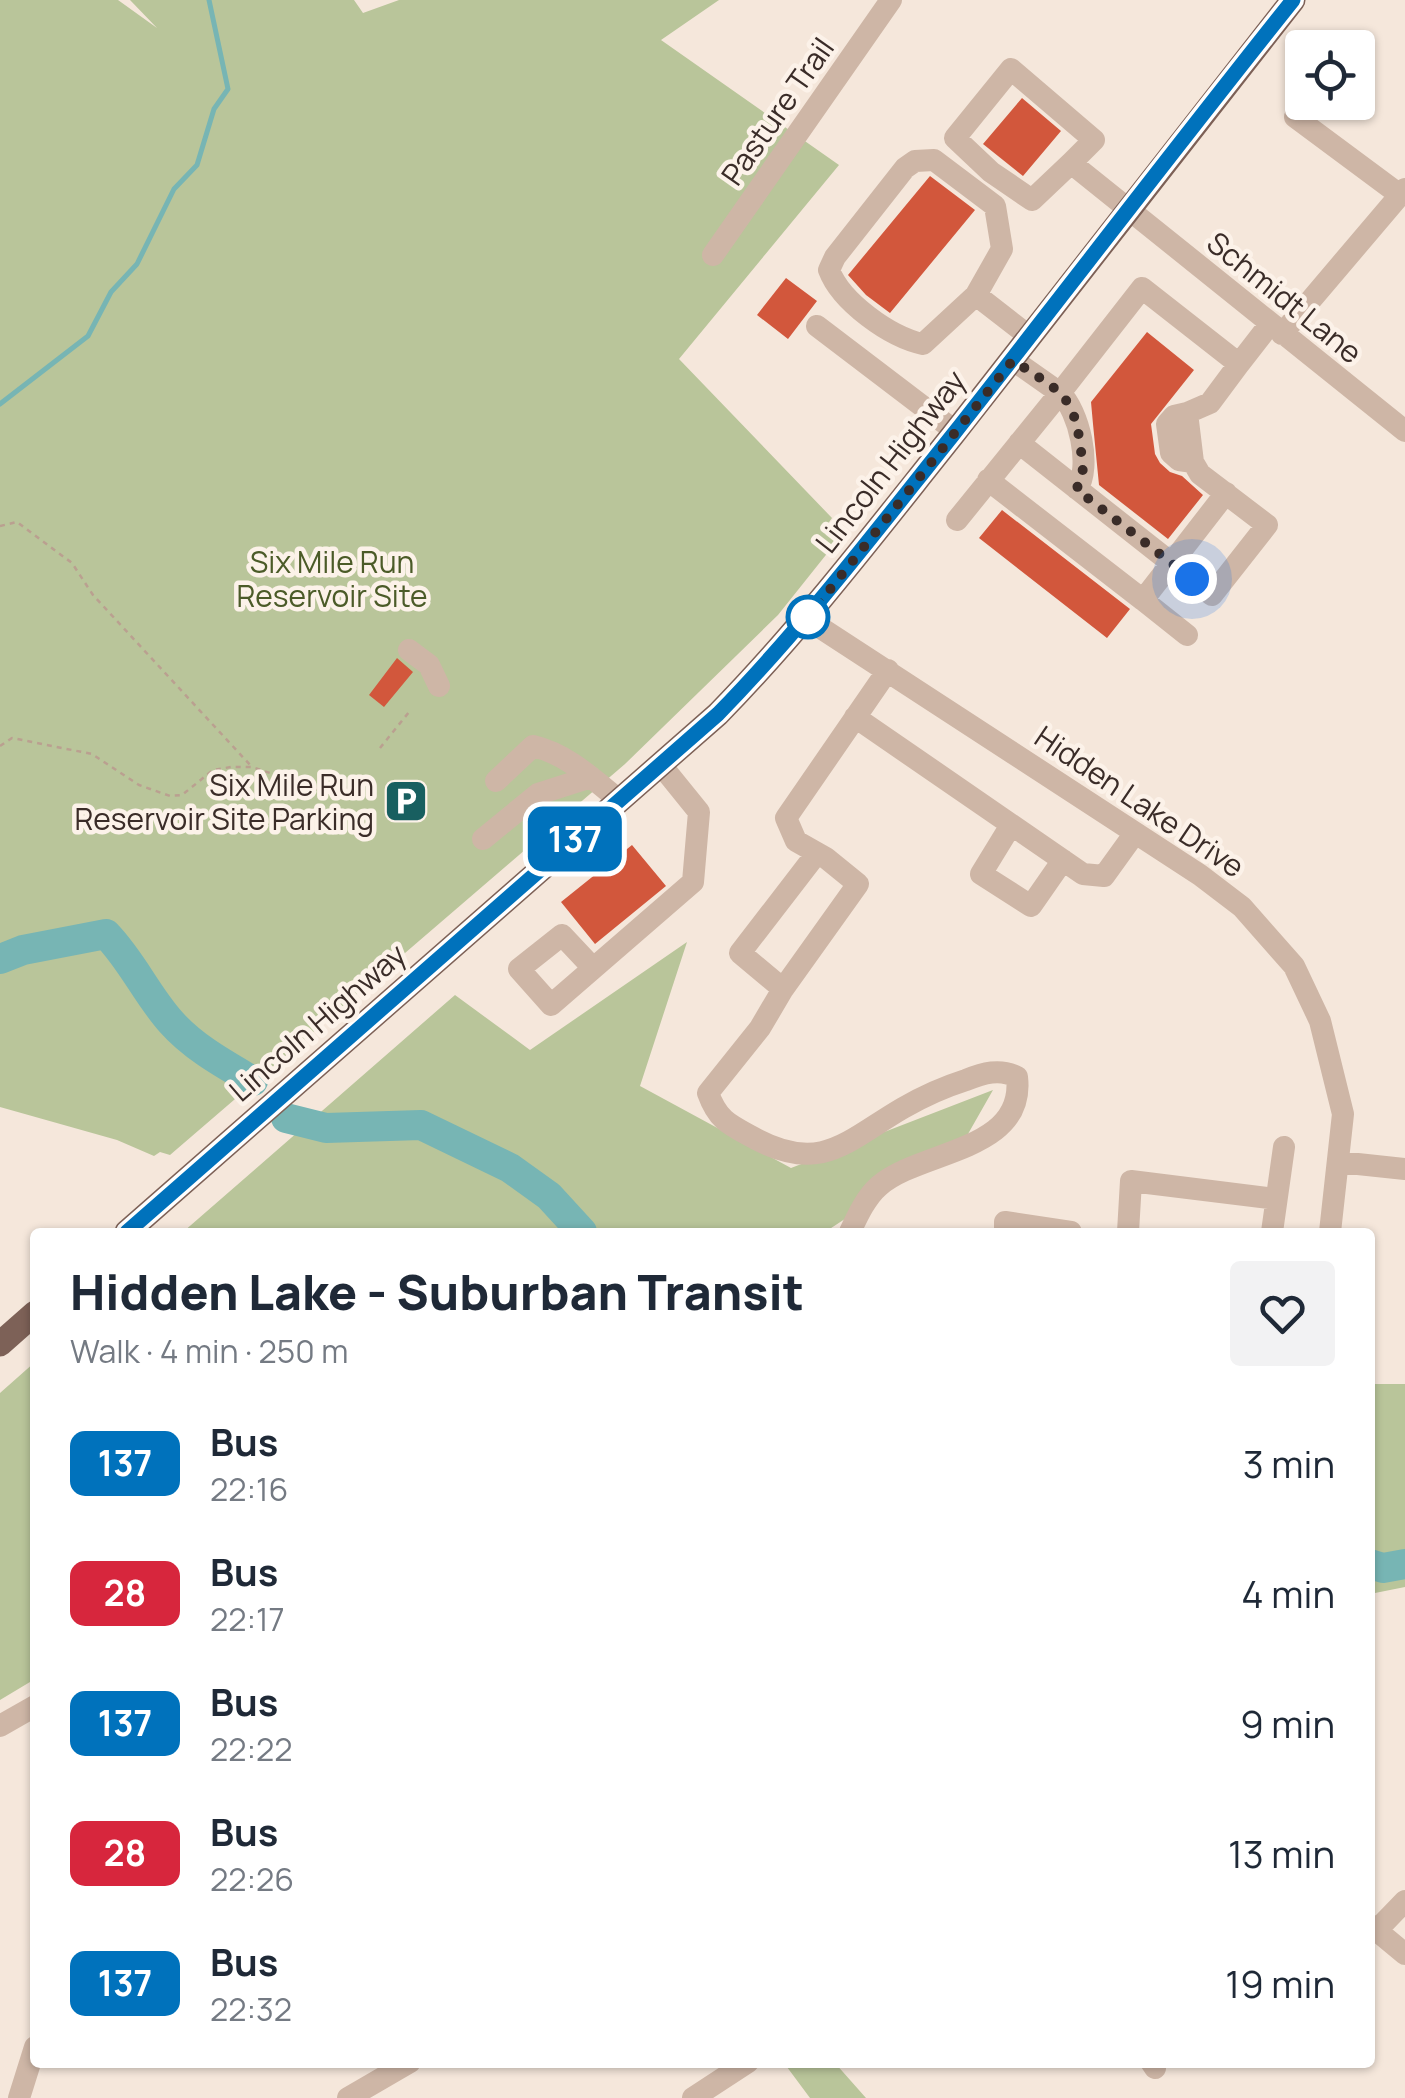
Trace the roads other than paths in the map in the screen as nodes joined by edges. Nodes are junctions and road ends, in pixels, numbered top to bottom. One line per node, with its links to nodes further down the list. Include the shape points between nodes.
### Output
1 (891, 0): 7 (street, Pasture Trail)
2 (1293, 0): 6 (main road, Lincoln Highway)
3 (1299, 120): 5 (street)
4 (1071, 164): 4 (street, via 1094,140 1011,69 955,138 1032,200); 6 (street, Schmidt Lane)
5 (1403, 192): 10 (street)
6 (1128, 210): 10 (street, Schmidt Lane); 11 (main road, Lincoln Highway)
7 (713, 256)
8 (976, 295): 8 (street, via 922,344 904,340 841,294 830,270 915,160 934,160 994,206 1002,249); 11 (street)
9 (817, 326): 16 (street)
10 (1276, 329): 13 (street); 15 (street, Schmidt Lane)
11 (1030, 337): 12 (main road, Lincoln Highway)
12 (1013, 360): 14 (street); 16 (main road, Lincoln Highway)
13 (1239, 364): 14 (street, via 1142,288); 20 (street, via 1210,403 1187,414 1193,462)
14 (1060, 394): 17 (street); 19 (street, via 1071,403 1078,426 1083,480)
15 (1405, 430)
16 (955, 431): 24 (main road, Lincoln Highway)
17 (1018, 443): 18 (street); 19 (street)
18 (988, 480): 21 (street); 23 (street)
19 (1076, 489): 22 (street)
20 (1226, 493): 22 (street); 22 (street, via 1267,525 1212,595)
21 (958, 520)
22 (1172, 564): 23 (street)
23 (1144, 600): 25 (street)
24 (807, 619): 27 (street, Hidden Lake Drive); 30 (main road, Lincoln Highway)
25 (1187, 635)
26 (410, 650): 28 (street)
27 (888, 670): 29 (street); 35 (street, Hidden Lake Drive)
28 (440, 686)
29 (855, 718): 34 (street); 37 (street, via 786,818 796,841)
30 (661, 764): 33 (main road, Lincoln Highway); 39 (street, via 699,812 692,882)
31 (591, 778): 32 (street, via 533,746); 33 (street); 36 (street, via 538,794)
32 (496, 782)
33 (619, 800): 45 (main road, Lincoln Highway)
34 (1011, 825): 38 (street); 38 (street, via 981,874 1031,906)
35 (1136, 833): 38 (street, via 1104,876 1083,874); 42 (street, Hidden Lake Drive, via 1242,907 1294,966 1320,1022 1343,1114)
36 (483, 839)
37 (817, 853): 40 (street, via 858,884); 40 (street, via 740,953)
38 (1062, 860)
39 (594, 968)
40 (783, 989): 46 (street, via 708,1093 716,1114 770,1146 806,1154 832,1150 980,1074 1005,1071 1017,1077 999,1129 901,1170 876,1188)
41 (1284, 1147): 44 (street)
42 (1340, 1162): 43 (street); 51 (street, Hidden Lake Drive)
43 (1405, 1169)
44 (1276, 1199): 49 (street, via 1131,1181); 50 (street)
45 (132, 1228)
46 (852, 1228)
47 (1004, 1228): 48 (street, via 1005,1222)
48 (1045, 1228)
49 (1128, 1228)
50 (1272, 1228)
51 (1331, 1228)
52 (30, 1317): 53 (main road)
53 (0, 1344)
54 (30, 1709): 55 (street)
55 (0, 1726)
56 (1405, 1901): 57 (street)
57 (1375, 1926)
58 (1375, 1930): 59 (street)
59 (1405, 1954)
60 (30, 2061): 63 (street)
61 (397, 2068): 64 (street)
62 (739, 2068): 65 (street)
63 (19, 2092)
64 (348, 2098)
65 (693, 2098)

